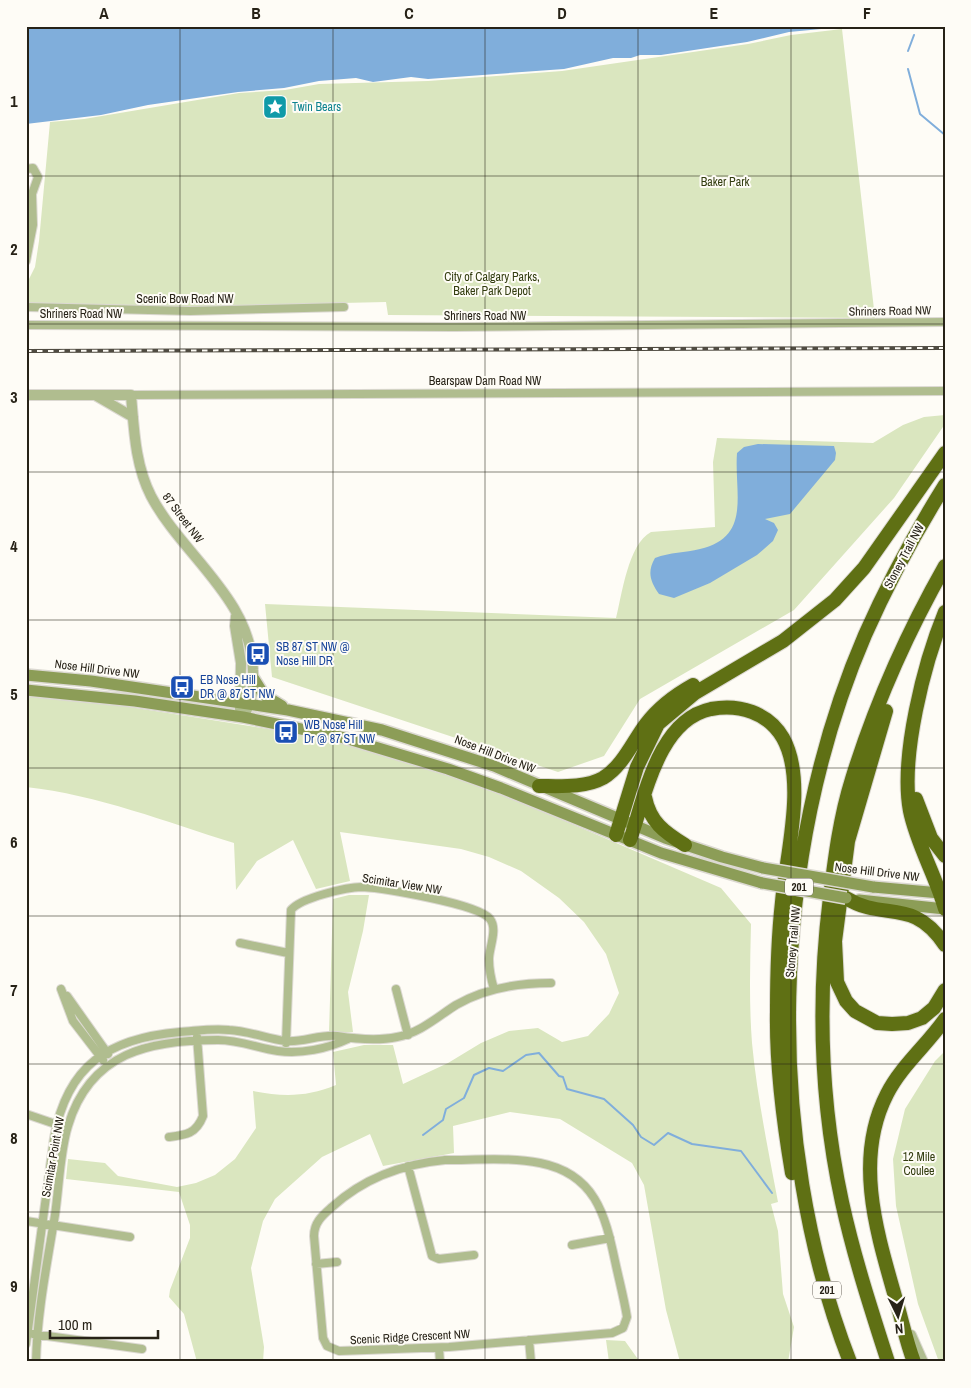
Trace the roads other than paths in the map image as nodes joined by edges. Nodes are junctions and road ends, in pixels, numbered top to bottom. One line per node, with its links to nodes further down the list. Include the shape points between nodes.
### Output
1 (26, 169): 2 (street, via 32,168 38,177)
2 (29, 191): 3 (street, via 33,225)
3 (26, 261)
4 (26, 307): 5 (street, Scenic Bow Road NW, via 190,311)
5 (344, 307)
6 (945, 322): 7 (street, Shriners Road NW, via 454,327)
7 (26, 325)
8 (945, 391): 11 (street, Bearspaw Dam Road NW)
9 (94, 394): 10 (street, Bearspaw Dam Road NW); 11 (street, Bearspaw Dam Road NW); 12 (street)
10 (26, 395)
11 (131, 395): 12 (street, 87 Street NW)
12 (133, 417): 17 (street, 87 Street NW, via 138,455 150,494 162,515 223,590)
13 (945, 453): 19 (highway, via 864,568 835,600 783,641)
14 (945, 485): 61 (highway, Stoney Trail NW / 201, via 895,571 864,636 827,747 805,837 792,935 789,1022 794,1124)
15 (945, 566): 18 (highway, 201)
16 (945, 612): 26 (highway, via 918,702)
17 (236, 616): 21 (street, 87 Street NW, via 246,630); 23 (street, 87 Street NW)
18 (914, 625): 45 (highway, via 905,661 882,720 848,841 835,941 836,969 846,1001 863,1017 877,1023 908,1023 922,1018 934,1008); 82 (highway, 201, via 874,714 852,781 835,851 821,987 823,1070 834,1161 856,1260)
19 (744, 664): 27 (highway, via 676,695 647,723 627,753 604,777 582,784); 29 (highway, via 695,693 658,724 637,767)
20 (26, 675): 23 (main road, Nose Hill Drive NW, via 92,680)
21 (254, 679): 23 (street, 87 Street NW); 24 (main road, via 267,697)
22 (26, 690): 25 (main road, via 96,696)
23 (244, 704): 24 (main road, Nose Hill Drive NW); 25 (street, 87 Street NW)
24 (288, 710): 27 (main road, Nose Hill Drive NW, via 339,719 419,740 487,763)
25 (242, 717): 31 (main road, via 391,750 501,788)
26 (910, 758): 34 (highway, via 917,804 931,838); 35 (highway, via 910,812)
27 (540, 786): 29 (main road, Nose Hill Drive NW)
28 (645, 797): 30 (highway); 33 (highway, via 652,819); 61 (highway, via 666,742 696,714 717,708 742,708 768,721 783,739 791,765 793,800 778,941 776,1014 793,1179)
29 (621, 820): 30 (main road, Nose Hill Drive NW); 31 (highway)
30 (635, 826): 32 (highway); 33 (main road, Nose Hill Drive NW)
31 (616, 835): 32 (main road)
32 (630, 840): 36 (main road, bridge, via 687,862 762,883)
33 (685, 845): 35 (main road, Nose Hill Drive NW, bridge, via 763,868 873,887)
34 (945, 856)
35 (943, 893): 38 (highway)
36 (846, 898): 37 (highway, via 857,905)
37 (870, 904): 38 (main road); 40 (highway, via 918,918 931,926)
38 (945, 909)
39 (240, 943): 41 (street)
40 (945, 945)
41 (288, 952): 44 (street, Scimitar View NW, via 290,913 296,904 341,890 372,888 453,903 487,916 494,930 489,958); 50 (street, Scimitar View NW)
42 (551, 983): 44 (street, Scimitar Point NW)
43 (396, 989): 48 (street)
44 (494, 989): 48 (street, Scimitar Point NW, via 458,1004)
45 (945, 990)
46 (945, 1019): 71 (highway, via 896,1078 879,1112 874,1138 870,1167 876,1227)
47 (197, 1030): 50 (street, Scimitar Point NW, via 229,1030); 51 (street); 52 (street, Scimitar Point NW, via 145,1036)
48 (408, 1034): 49 (street, Scimitar Point NW, via 385,1039)
49 (348, 1039): 50 (street, Scimitar Point NW, via 336,1036); 53 (street, Scimitar Point NW, via 322,1048)
50 (286, 1041): 53 (street, Scimitar View NW)
51 (198, 1042): 53 (street, Scimitar Point NW, via 220,1040); 55 (street, Scimitar Point NW, via 139,1049); 59 (street, via 203,1116 200,1124 189,1134)
52 (108, 1051): 54 (street, Scimitar Point NW); 54 (street, via 62,989 73,1020); 55 (street)
53 (286, 1051)
54 (99, 1057): 55 (street); 57 (street, Scimitar Point NW, via 68,1093)
55 (109, 1063): 58 (street, Scimitar Point NW, via 81,1094)
56 (26, 1114): 57 (street)
57 (57, 1124): 58 (street); 63 (street, Scimitar Point NW)
58 (67, 1128): 64 (street, Scimitar Point NW)
59 (169, 1137)
60 (408, 1166): 66 (street, Scenic Ridge Crescent NW, via 445,1160 531,1161 551,1165 572,1175 591,1192 603,1214); 68 (street, via 432,1256 439,1259); 70 (street, Scenic Ridge Crescent NW, via 352,1191 320,1218 314,1231)
61 (809, 1218): 81 (highway, Stoney Trail NW / 201, via 831,1305)
62 (26, 1221): 63 (street)
63 (43, 1225): 64 (street); 72 (street, Scimitar Point NW)
64 (53, 1227): 65 (street); 73 (street, Scimitar Point NW)
65 (130, 1237)
66 (610, 1238): 67 (street); 74 (street, Scenic Ridge Crescent NW, via 628,1317 623,1328 612,1333)
67 (572, 1245)
68 (474, 1256)
69 (337, 1262): 70 (street)
70 (316, 1264): 76 (street, Scenic Ridge Crescent NW, via 323,1338 330,1348 339,1351)
71 (898, 1307): 83 (highway); 84 (street)
72 (27, 1332): 73 (street); 75 (street, Scimitar Point NW)
73 (38, 1335): 77 (street); 78 (street, Scimitar Point NW)
74 (529, 1340): 76 (street, Scenic Ridge Crescent NW); 80 (street)
75 (26, 1344)
76 (439, 1348): 79 (street)
77 (142, 1349)
78 (36, 1362)
79 (440, 1362)
80 (531, 1362)
81 (850, 1362)
82 (888, 1362)
83 (914, 1362)
84 (923, 1362)

